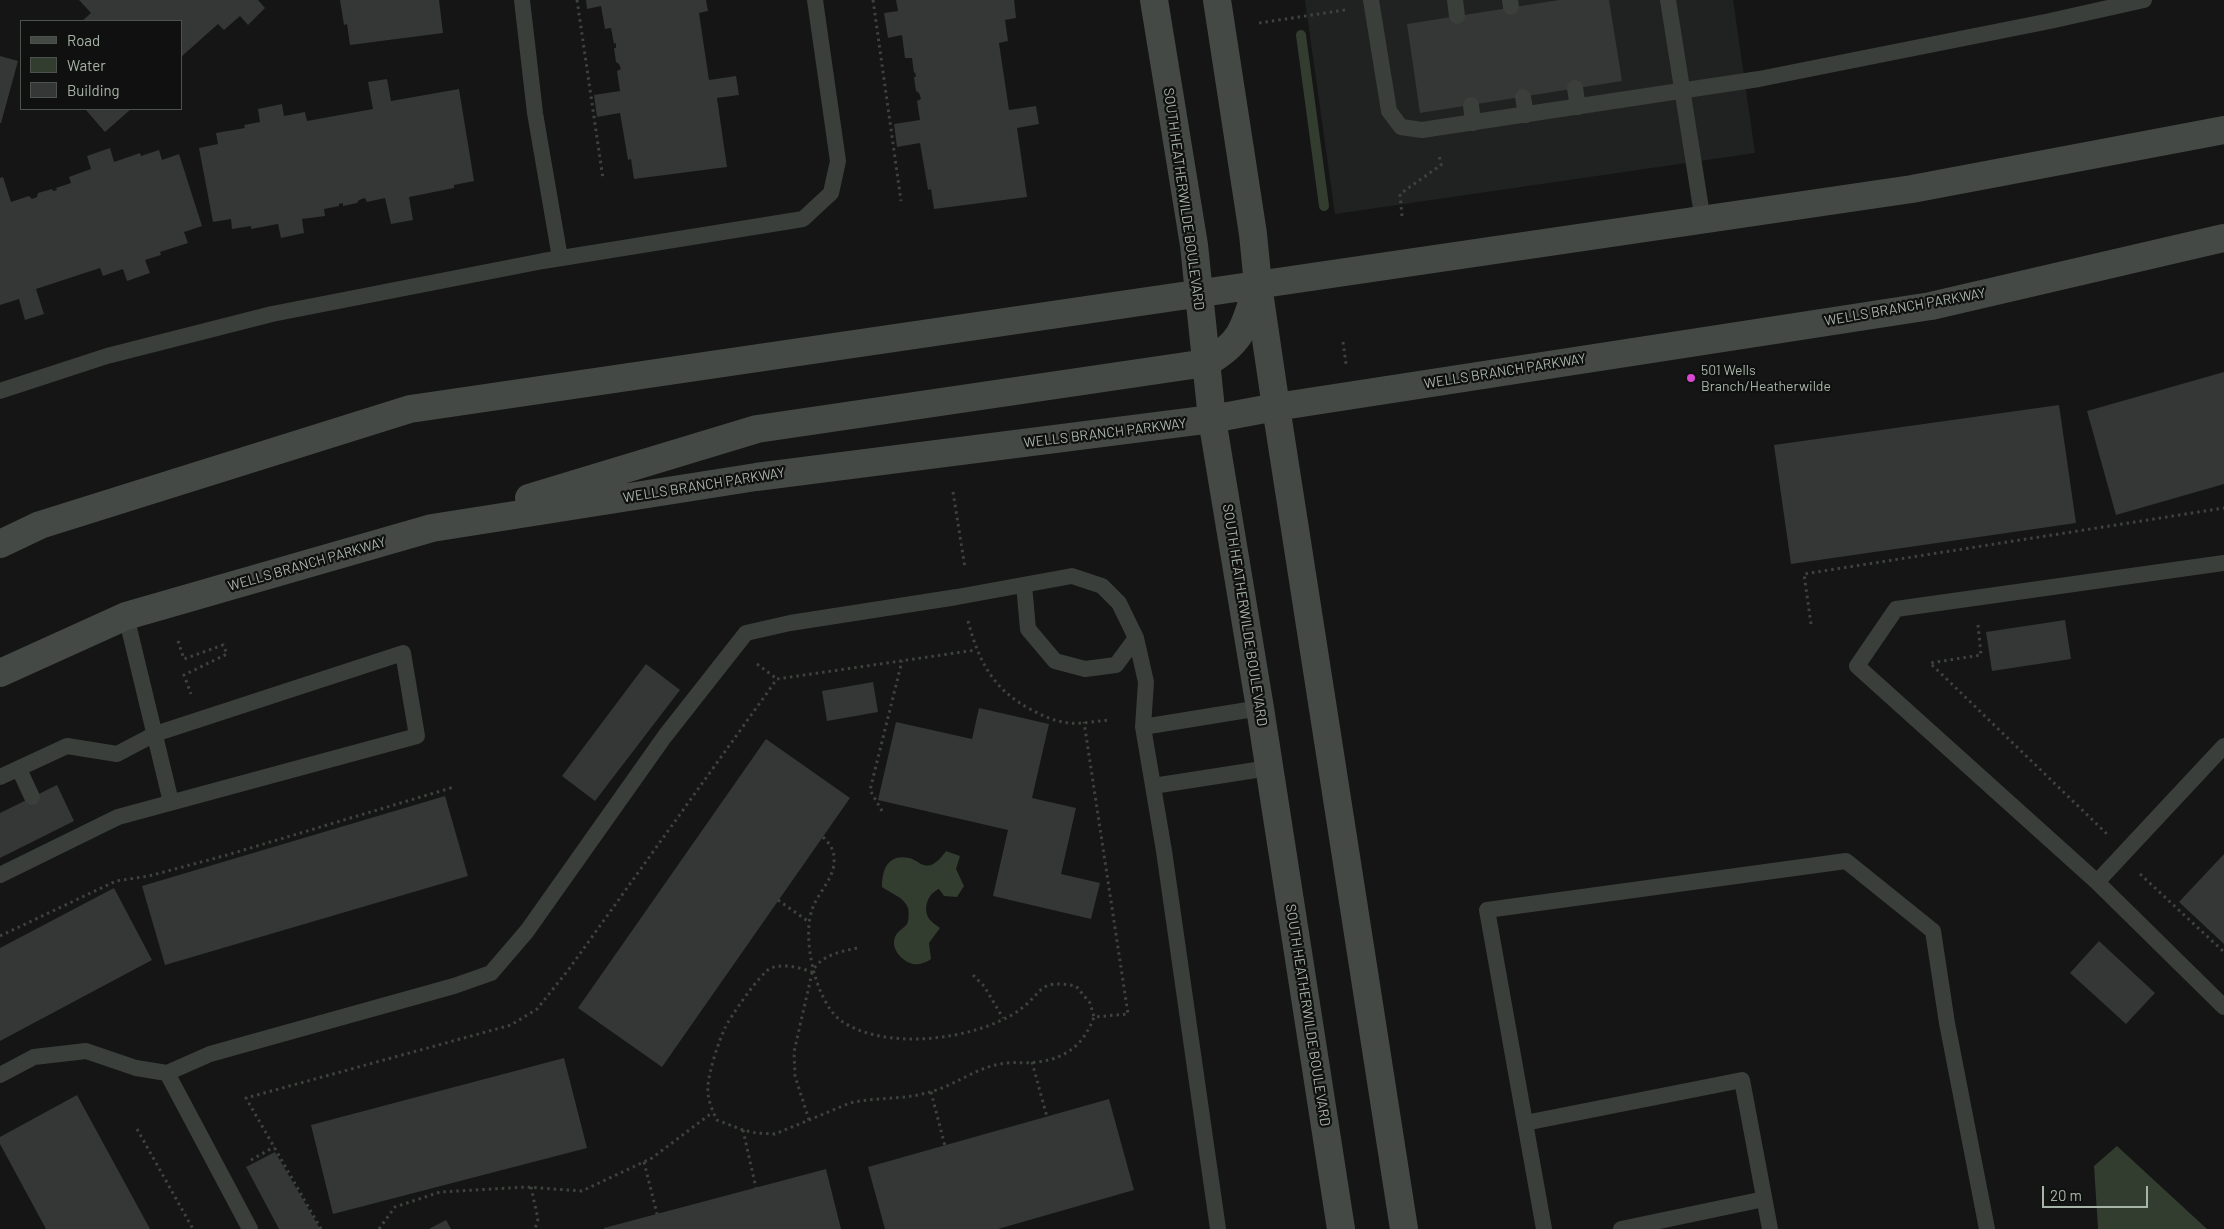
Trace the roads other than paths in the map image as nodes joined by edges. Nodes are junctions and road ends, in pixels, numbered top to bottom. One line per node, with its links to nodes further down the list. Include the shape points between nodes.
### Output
1 (522, 0): 18 (lane, via 535,113)
2 (815, 0): 18 (lane, via 838,161 831,192 803,219)
3 (1154, 0): 20 (main road, SOUTH HEATHERWILDE BOULEVARD, via 1194,245)
4 (1217, 0): 19 (main road)
5 (1371, 0): 14 (lane, via 1389,111 1401,127 1422,130)
6 (1668, 0): 9 (lane)
7 (2144, 0): 9 (lane, via 1769,77)
8 (1575, 88): 12 (lane)
9 (1681, 91): 12 (lane); 16 (lane)
10 (1523, 97): 13 (lane)
11 (1470, 105): 14 (lane)
12 (1578, 107): 13 (lane)
13 (1526, 115): 14 (lane)
14 (1472, 122)
15 (2224, 130): 16 (main road, via 1912,189)
16 (1703, 221): 19 (main road)
17 (2224, 238): 23 (main road, WELLS BRANCH PARKWAY, via 1931,306)
18 (560, 258): 22 (lane, via 272,314 107,356)
19 (1258, 285): 20 (main road); 21 (main road, via 1244,329 1226,352); 23 (main road)
20 (1199, 295): 21 (main road, SOUTH HEATHERWILDE BOULEVARD); 26 (main road, via 410,409 40,525)
21 (1206, 363): 24 (main road, SOUTH HEATHERWILDE BOULEVARD); 25 (main road, via 757,429)
22 (0, 391)
23 (1276, 407): 24 (main road, WELLS BRANCH PARKWAY); 52 (main road)
24 (1212, 420): 25 (main road, WELLS BRANCH PARKWAY, via 756,477); 32 (main road, SOUTH HEATHERWILDE BOULEVARD)
25 (432, 528): 29 (main road, WELLS BRANCH PARKWAY)
26 (0, 544)
27 (2224, 563): 43 (lane, via 1896,609 1857,666)
28 (1024, 585): 30 (lane, via 1072,576 1102,586 1119,603); 30 (lane, via 1028,629 1055,661 1085,669 1116,665); 45 (lane, via 746,633 665,736 527,931 491,973 210,1054)
29 (126, 616): 31 (main road, WELLS BRANCH PARKWAY); 34 (lane)
30 (1136, 638): 33 (lane, via 1146,682)
31 (0, 673)
32 (1260, 708): 33 (lane); 36 (main road, SOUTH HEATHERWILDE BOULEVARD)
33 (1143, 727): 39 (lane)
34 (156, 734): 37 (lane, via 117,754 66,746); 41 (lane); 41 (lane, via 404,653 417,736)
35 (2224, 746): 43 (lane)
36 (1269, 768): 39 (lane); 51 (main road, SOUTH HEATHERWILDE BOULEVARD)
37 (18, 769): 38 (lane); 40 (lane)
38 (0, 777)
39 (1153, 786): 50 (lane)
40 (32, 797)
41 (171, 802): 42 (lane, via 53,840 14,859)
42 (0, 875)
43 (2097, 882): 44 (lane)
44 (2224, 1007)
45 (168, 1073): 46 (lane, via 136,1068 86,1051 34,1057); 49 (lane)
46 (0, 1075)
47 (1525, 1123): 48 (lane, via 1742,1080); 53 (lane); 56 (lane, via 1487,910 1846,861 1933,930 1947,1023)
48 (1764, 1199): 54 (lane); 55 (lane)
49 (250, 1229)
50 (1218, 1229)
51 (1341, 1229)
52 (1404, 1229)
53 (1544, 1229)
54 (1621, 1229)
55 (1770, 1229)
56 (1987, 1229)

